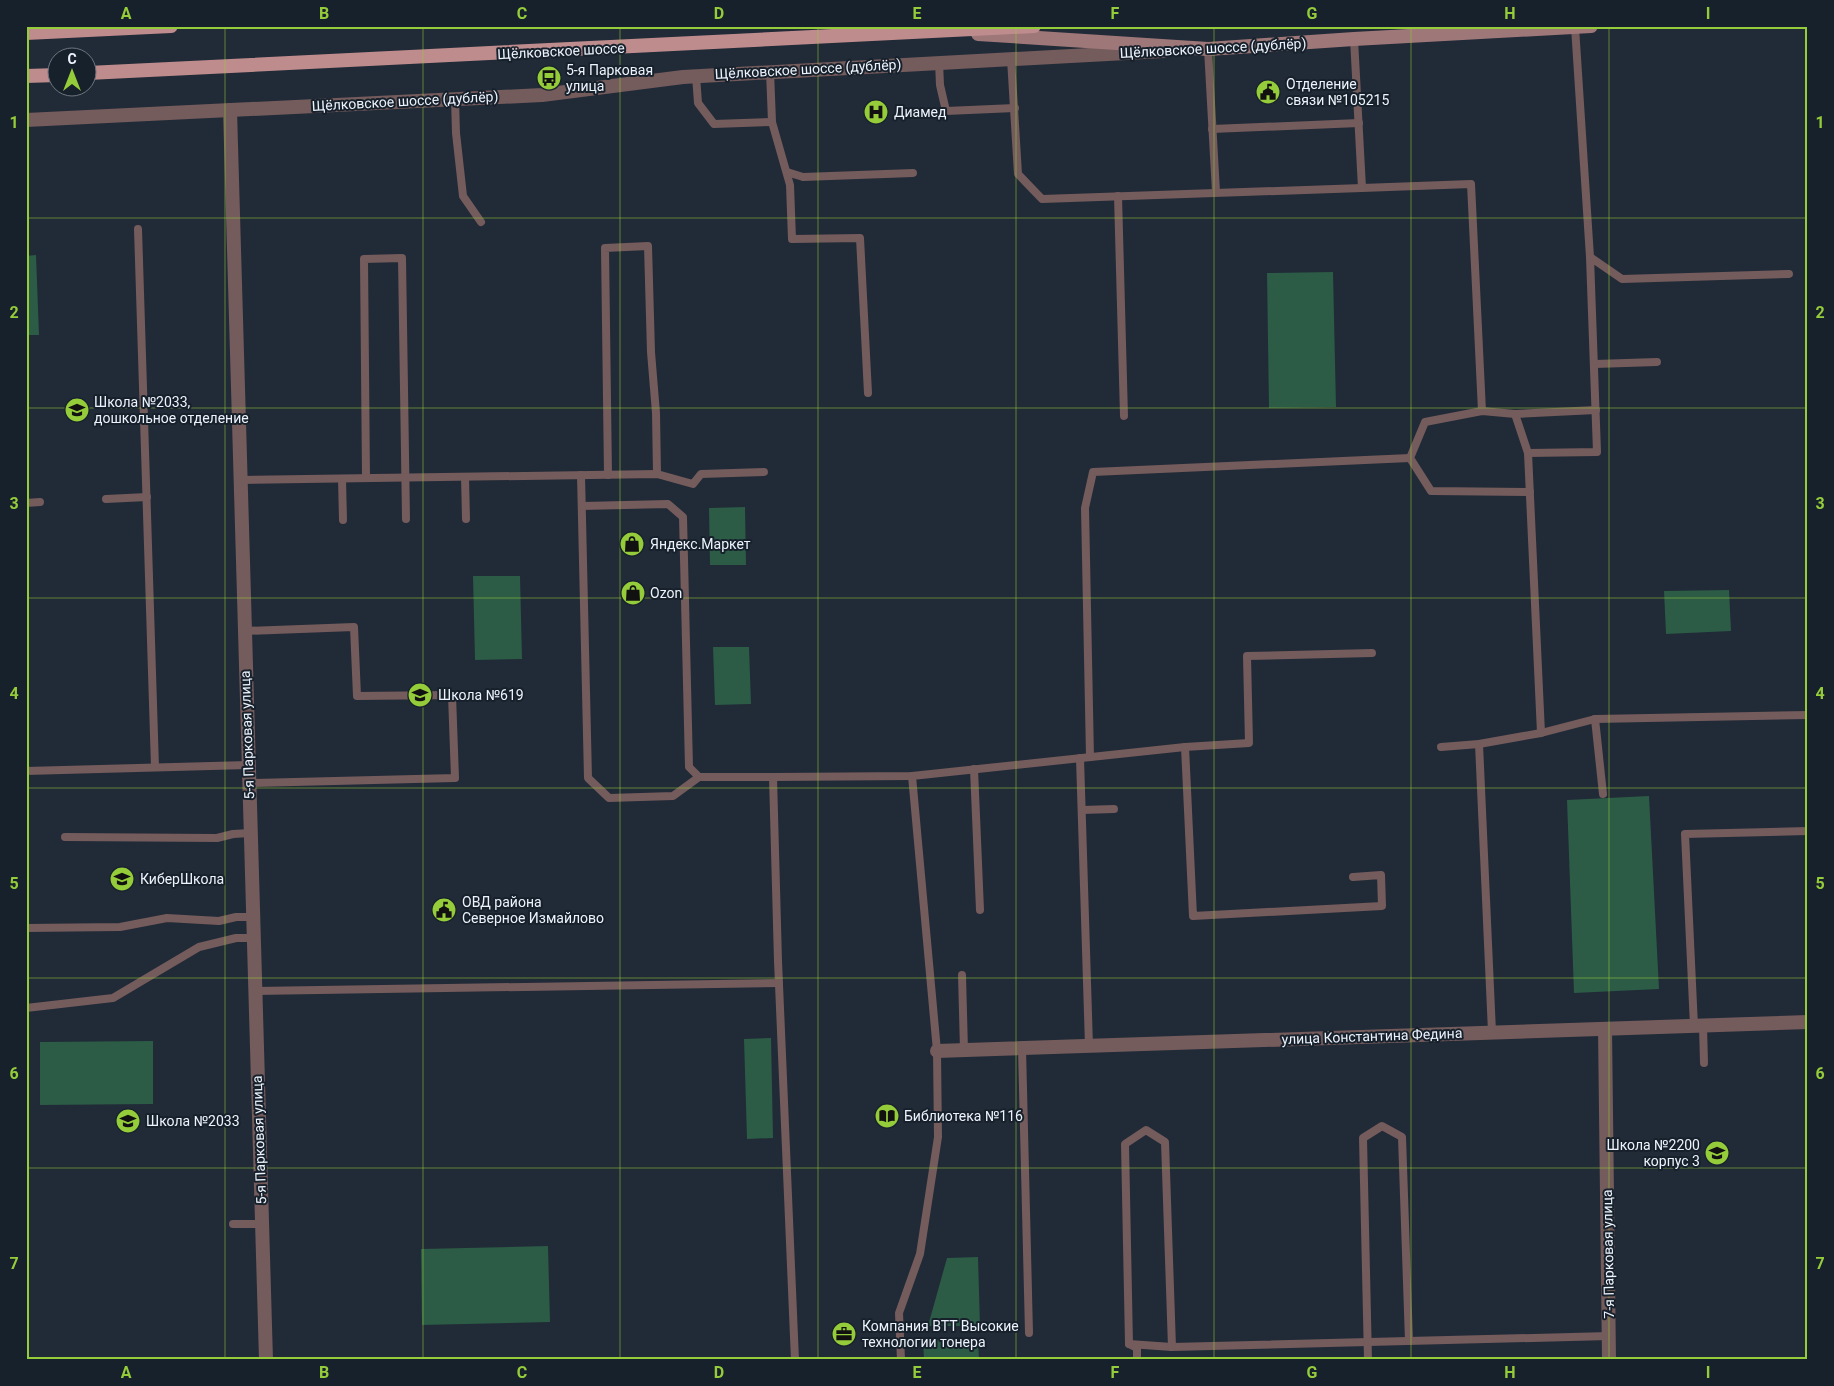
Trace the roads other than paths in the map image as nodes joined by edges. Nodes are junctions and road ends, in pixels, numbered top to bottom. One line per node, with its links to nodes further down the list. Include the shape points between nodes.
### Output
1 (171, 26): 5 (main road)
2 (1034, 26): 6 (main road, Щёлковское шоссе)
3 (1591, 26): 4 (main road, Щёлковское шоссе (дублёр))
4 (1575, 27): 8 (main road, Щёлковское шоссе (дублёр)); 31 (lane)
5 (42, 29): 7 (main road)
6 (943, 31): 9 (main road); 13 (main road, Щёлковское шоссе)
7 (26, 33)
8 (1354, 39): 9 (main road, Щёлковское шоссе (дублёр)); 22 (lane)
9 (1208, 49): 10 (street, Щёлковское шоссе (дублёр)); 23 (lane)
10 (1011, 58): 11 (street, Щёлковское шоссе (дублёр)); 18 (lane)
11 (939, 62): 12 (street, Щёлковское шоссе (дублёр)); 18 (lane, via 946,111)
12 (770, 71): 16 (street, Щёлковское шоссе (дублёр)); 21 (lane)
13 (98, 73)
14 (48, 75): 15 (main road)
15 (26, 76)
16 (696, 76): 17 (street, Щёлковское шоссе (дублёр), via 542,95); 21 (lane, via 698,103 714,124)
17 (454, 99): 19 (street, Щёлковское шоссе (дублёр)); 29 (lane, via 463,196)
18 (1015, 108): 28 (lane, via 1018,174 1042,199)
19 (230, 110): 20 (street, Щёлковское шоссе (дублёр)); 50 (street, 5-я Парковая улица)
20 (26, 120)
21 (772, 122): 24 (lane)
22 (1359, 123): 23 (lane); 26 (lane)
23 (1212, 129): 27 (lane)
24 (787, 172): 25 (lane, via 803,177); 35 (lane, via 792,240 860,238)
25 (913, 173)
26 (1362, 188): 27 (lane); 37 (lane, via 1471,184)
27 (1216, 192): 28 (lane)
28 (1118, 196): 39 (lane)
29 (481, 222)
30 (138, 229): 52 (lane)
31 (1590, 258): 32 (lane, via 1622,279); 34 (lane)
32 (1789, 274)
33 (1657, 362): 34 (lane)
34 (1595, 364): 36 (lane)
35 (868, 393)
36 (1596, 410): 38 (lane); 40 (lane, via 1597,452)
37 (1482, 411): 38 (lane); 41 (lane, via 1425,422)
38 (1515, 414): 40 (lane)
39 (1124, 416)
40 (1528, 453): 51 (lane)
41 (1410, 458): 51 (lane, via 1431,491); 68 (lane, via 1093,472 1084,508)
42 (764, 472): 43 (lane, via 701,474 693,484)
43 (657, 474): 45 (lane); 45 (lane, via 648,246 604,248)
44 (581, 475): 45 (lane); 46 (lane); 56 (lane)
45 (608, 475)
46 (465, 477): 48 (lane); 58 (lane)
47 (366, 478): 48 (lane); 48 (lane, via 364,259 402,258); 49 (lane)
48 (405, 478): 57 (lane)
49 (342, 479): 50 (lane); 59 (lane)
50 (240, 480): 60 (street, 5-я Парковая улица)
51 (1530, 492): 64 (lane)
52 (147, 497): 53 (lane); 71 (lane)
53 (106, 499)
54 (40, 502): 55 (lane)
55 (26, 503)
56 (582, 506): 75 (lane, via 668,504 683,517 689,767); 75 (lane, via 588,778 609,798 673,796)
57 (406, 519)
58 (466, 519)
59 (342, 520)
60 (244, 632): 70 (street, 5-я Парковая улица); 77 (lane, via 354,627 357,696 452,695 455,778)
61 (1372, 653): 66 (lane, via 1247,656 1249,743)
62 (1808, 715): 63 (lane)
63 (1596, 719): 64 (lane); 78 (lane)
64 (1541, 733): 65 (lane)
65 (1480, 744): 67 (lane); 96 (lane)
66 (1185, 747): 68 (lane); 84 (lane, via 1193,916 1382,906 1381,875)
67 (1441, 747)
68 (1090, 757): 69 (lane)
69 (1080, 758): 72 (lane); 80 (lane)
70 (248, 765): 71 (lane); 77 (street, 5-я Парковая улица)
71 (155, 767): 73 (lane)
72 (974, 769): 74 (lane); 85 (lane)
73 (26, 770)
74 (912, 776): 76 (lane); 100 (lane)
75 (699, 777): 76 (lane)
76 (773, 777): 90 (lane)
77 (249, 783): 82 (street, 5-я Парковая улица)
78 (1603, 794)
79 (1114, 809): 80 (lane)
80 (1082, 810): 97 (lane)
81 (1808, 831): 94 (lane, via 1685,834)
82 (250, 833): 83 (lane, via 217,838); 86 (street, 5-я Парковая улица)
83 (65, 837)
84 (1353, 877)
85 (980, 910)
86 (253, 917): 87 (lane, via 219,921 167,918 120,927); 88 (street, 5-я Парковая улица)
87 (26, 928)
88 (254, 938): 91 (street, 5-я Парковая улица); 92 (lane, via 236,938 199,948 113,998)
89 (962, 975): 99 (lane)
90 (779, 983): 91 (lane); 111 (lane)
91 (255, 991): 103 (street, 5-я Парковая улица)
92 (26, 1008)
93 (1808, 1022): 94 (street, улица Константина Федина)
94 (1698, 1026): 95 (street, улица Константина Федина); 101 (lane)
95 (1605, 1029): 96 (street, улица Константина Федина); 105 (street, 7-я Парковая улица)
96 (1492, 1032): 97 (street, улица Константина Федина)
97 (1089, 1046): 98 (street, улица Константина Федина)
98 (1022, 1048): 99 (street, улица Константина Федина); 104 (lane)
99 (964, 1050): 100 (street, улица Константина Федина)
100 (937, 1051): 112 (lane, via 938,1137 920,1254 899,1313)
101 (1704, 1063)
102 (233, 1224): 103 (lane)
103 (262, 1224): 110 (street, 5-я Парковая улица)
104 (1029, 1333)
105 (1608, 1336): 106 (lane); 115 (street, 7-я Парковая улица)
106 (1410, 1341): 107 (lane); 107 (lane, via 1402,1137 1382,1126 1363,1138)
107 (1368, 1342): 109 (lane); 114 (lane)
108 (1129, 1344): 109 (lane); 109 (lane, via 1125,1144 1146,1130 1166,1142); 113 (lane, via 1137,1348)
109 (1172, 1347)
110 (266, 1360)
111 (795, 1360)
112 (901, 1360)
113 (1137, 1360)
114 (1368, 1360)
115 (1609, 1360)

